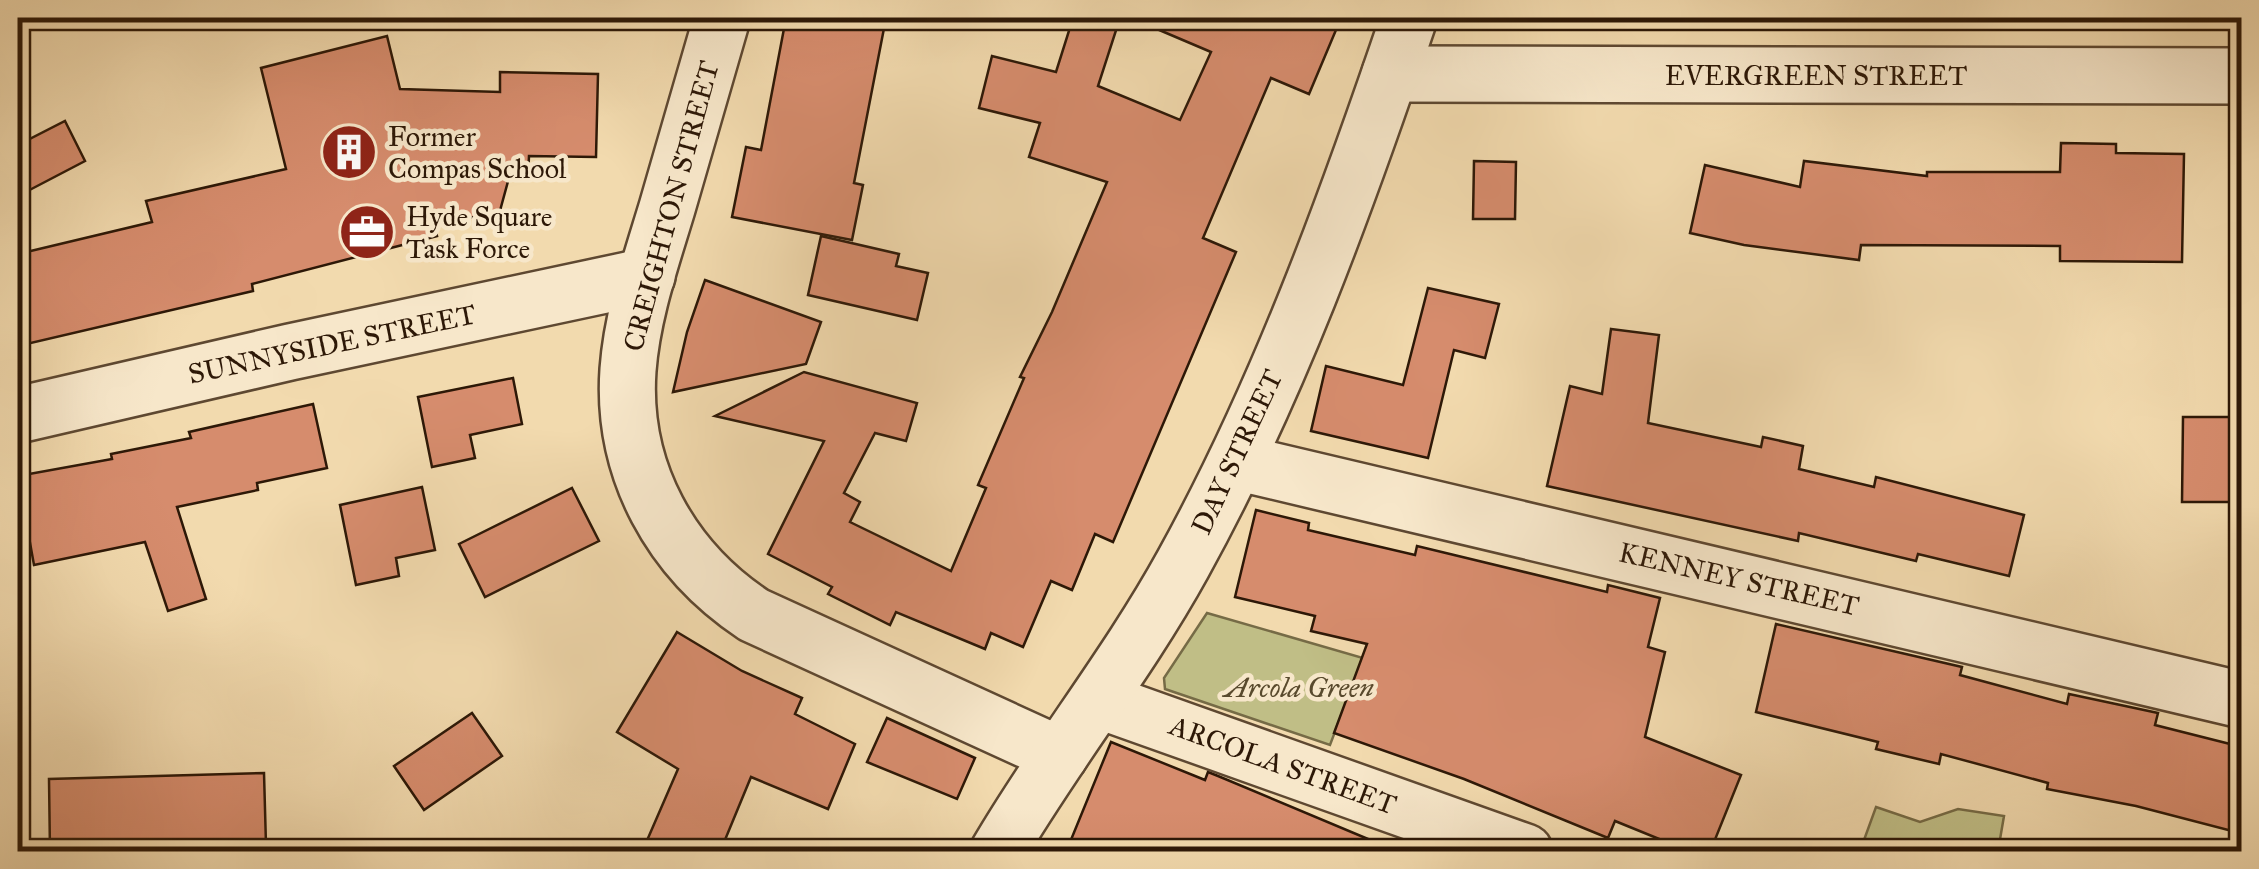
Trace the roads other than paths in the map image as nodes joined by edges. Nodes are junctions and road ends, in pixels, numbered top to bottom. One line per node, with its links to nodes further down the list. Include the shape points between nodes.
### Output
1 (722, 18): 5 (street, CREIGHTON STREET)
2 (1409, 18): 3 (street, DAY STREET)
3 (1390, 74): 4 (street, EVERGREEN STREET); 7 (street, DAY STREET, via 1328,244)
4 (2242, 76)
5 (647, 276): 6 (street, SUNNYSIDE STREET); 10 (street, CREIGHTON STREET, via 628,370 633,446 661,518 692,562 730,599 780,629)
6 (18, 415)
7 (1236, 462): 8 (street, DAY STREET, via 1174,581); 9 (street, KENNEY STREET)
8 (1098, 700): 10 (street, DAY STREET); 12 (street, ARCOLA STREET)
9 (2242, 700)
10 (1060, 755): 11 (street, DAY STREET)
11 (998, 852)
12 (1525, 852)

